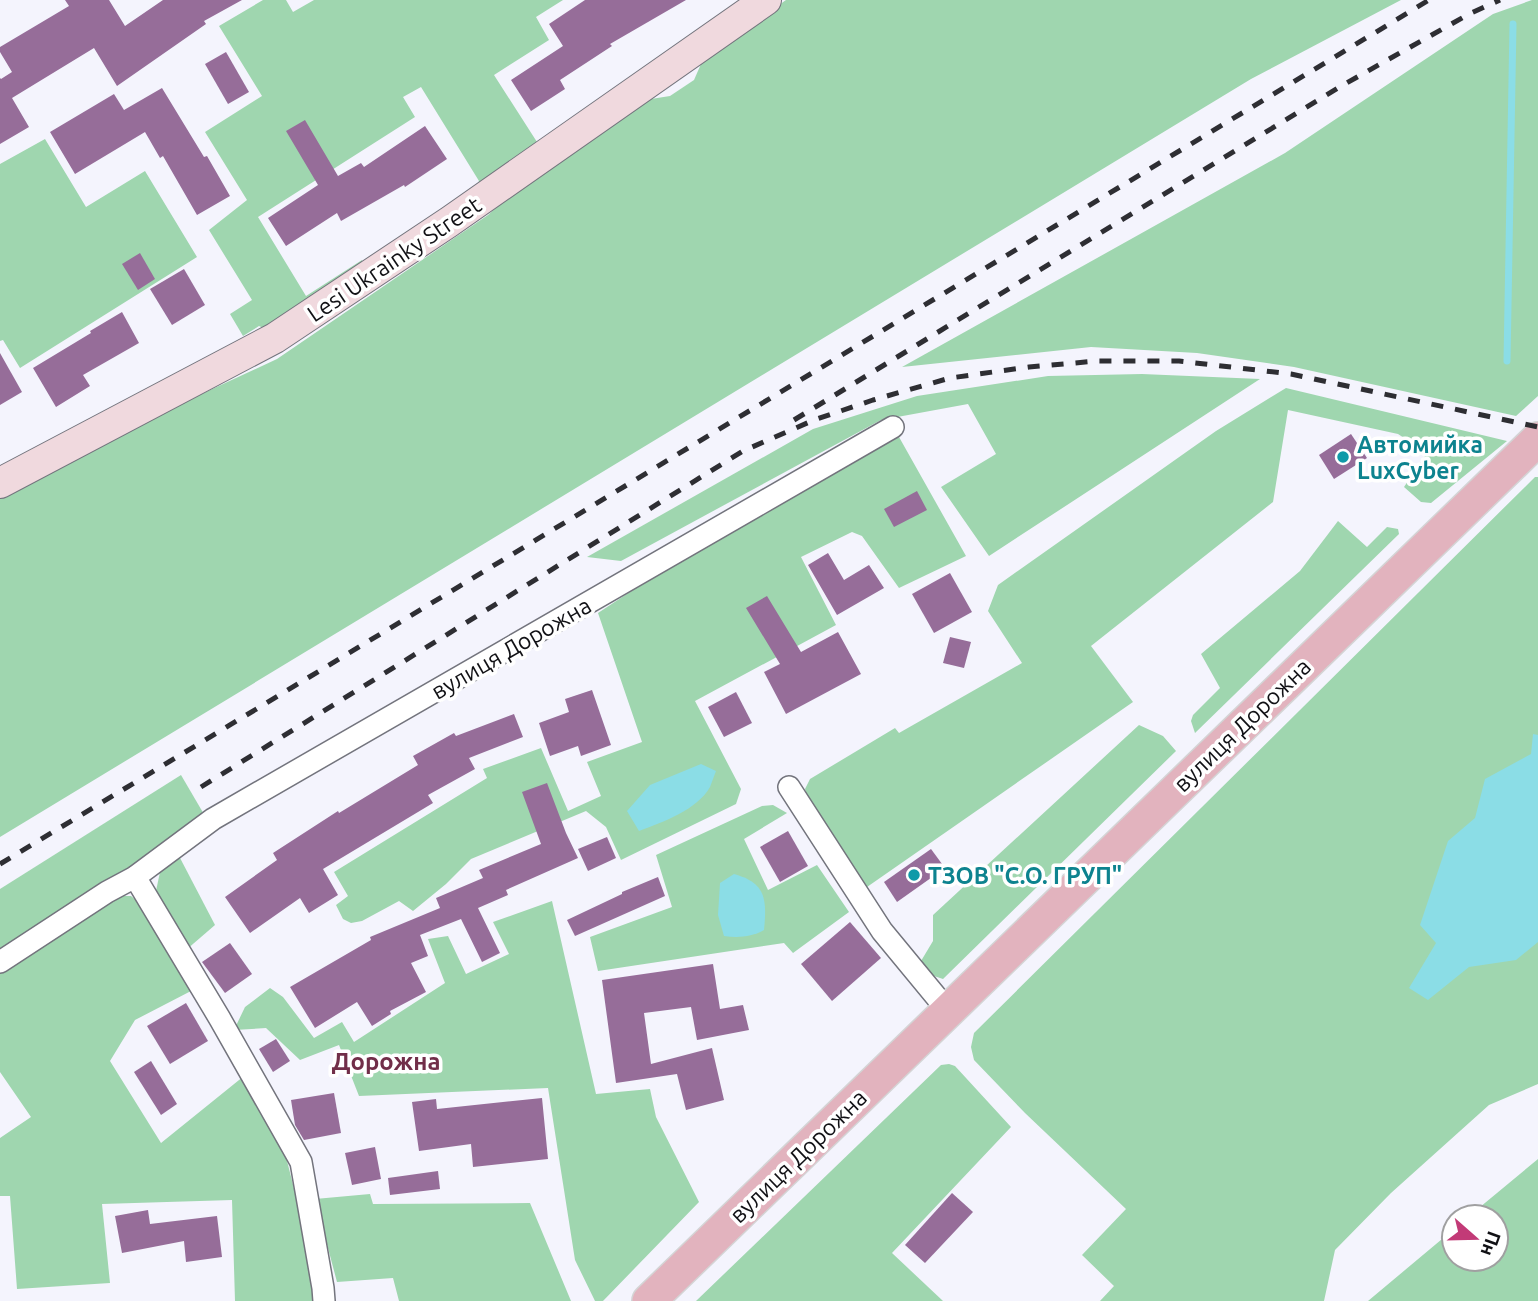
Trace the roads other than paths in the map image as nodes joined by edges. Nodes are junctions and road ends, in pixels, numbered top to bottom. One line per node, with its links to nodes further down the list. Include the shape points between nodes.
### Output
1 (766, 0): 4 (street, Lesi Ukrainky Street, via 275,338)
2 (893, 427): 6 (street, вулиця Дорожна, via 213,819)
3 (1538, 439): 8 (main road, вулиця Дорожна)
4 (0, 483)
5 (789, 787): 8 (street, via 883,931)
6 (135, 877): 7 (street, вулиця Дорожна); 9 (street, via 301,1162)
7 (0, 962)
8 (948, 1011): 10 (main road, вулиця Дорожна)
9 (324, 1301)
10 (649, 1301)

